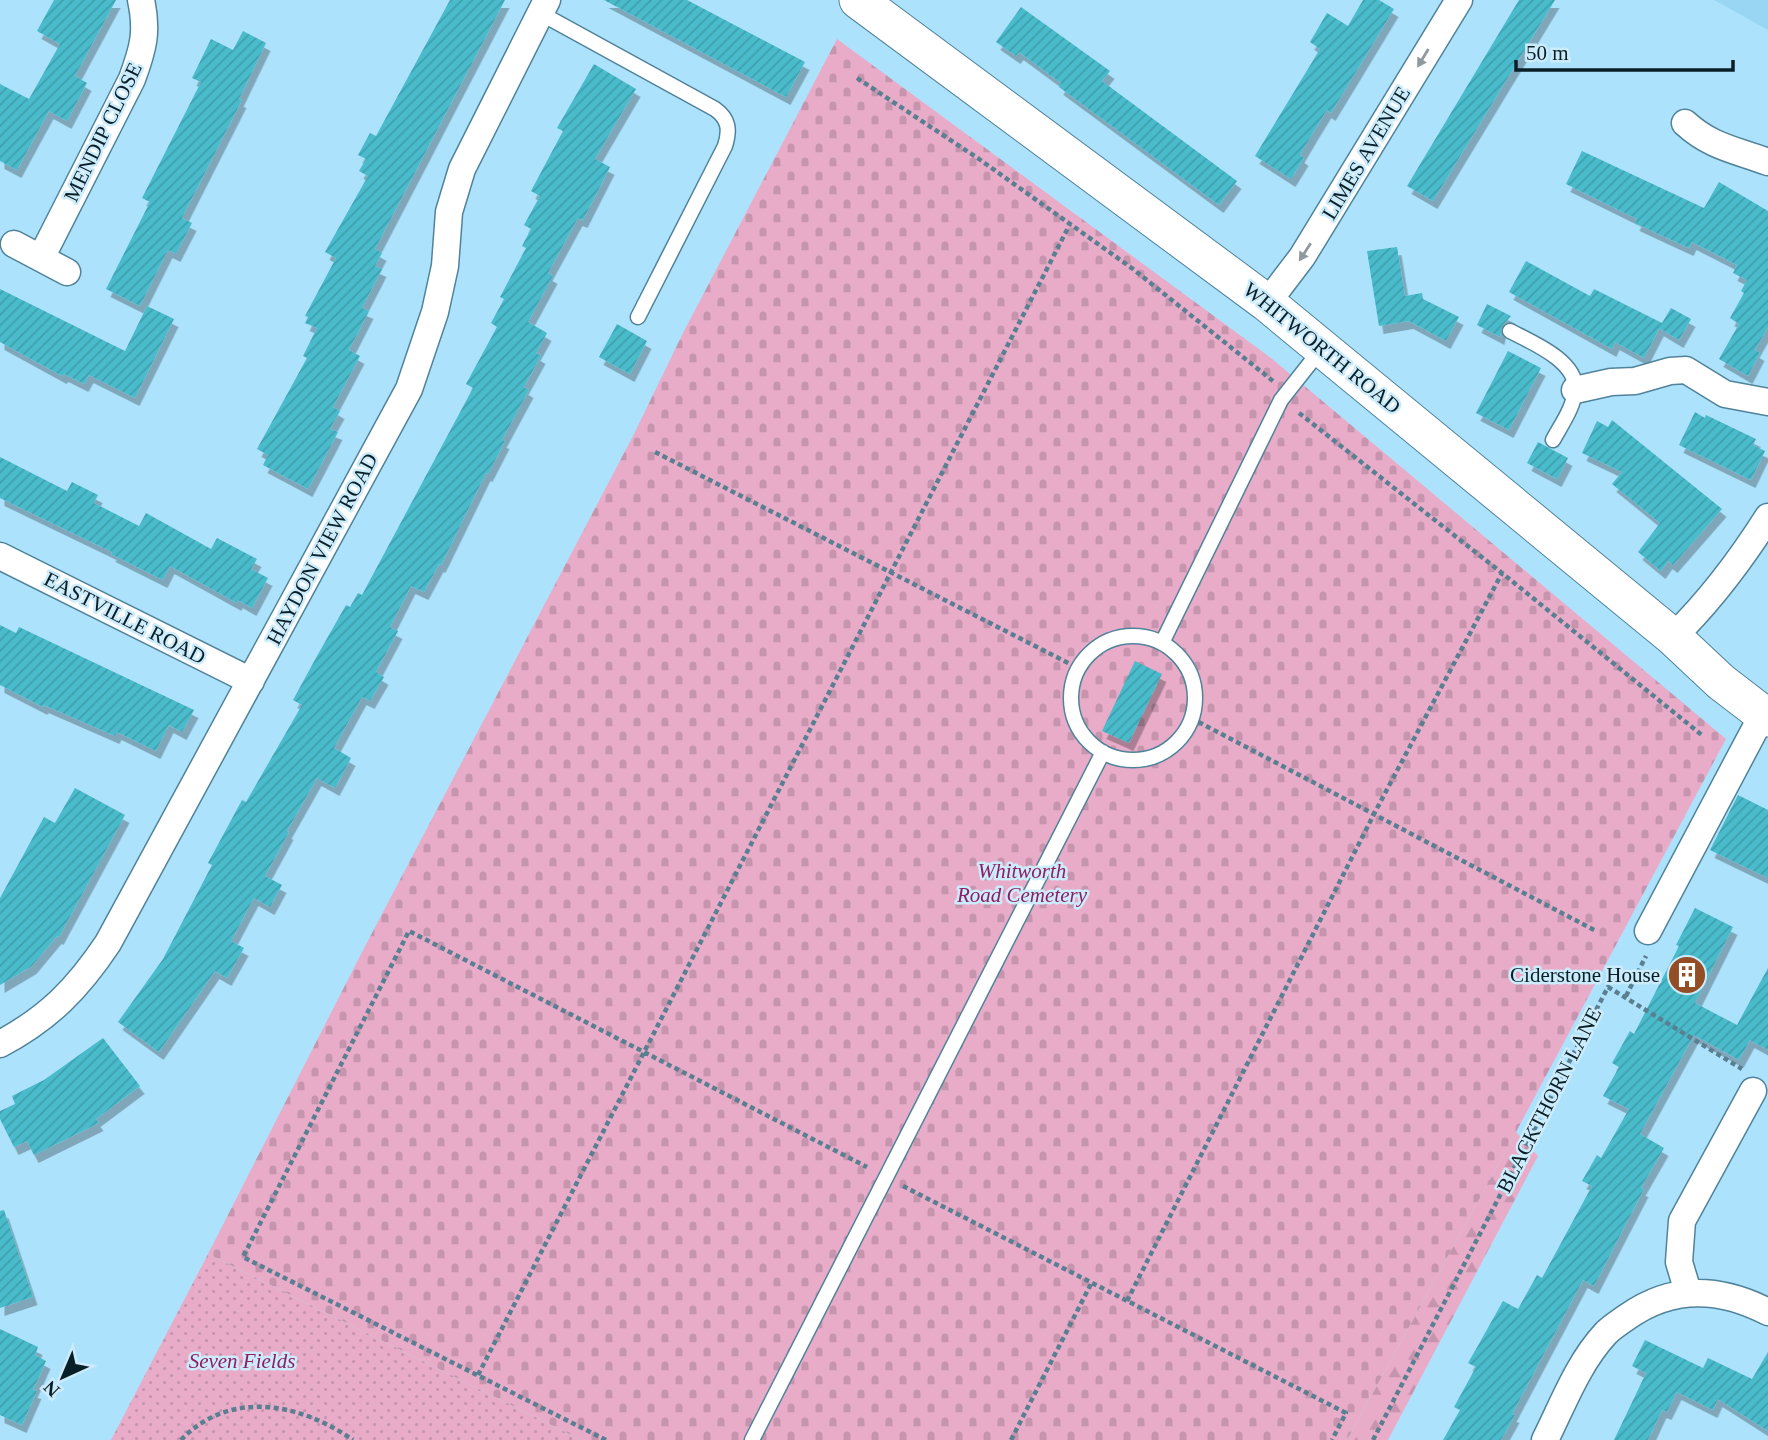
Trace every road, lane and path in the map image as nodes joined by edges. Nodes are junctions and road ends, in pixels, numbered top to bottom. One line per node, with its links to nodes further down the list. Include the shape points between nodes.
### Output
1 (141, 0): 10 (street, MENDIP CLOSE, via 146,23 132,79)
2 (858, 0): 12 (main road, WHITWORTH ROAD)
3 (1459, 0): 12 (street, LIMES AVENUE, one-way to 12, via 1303,257)
4 (543, 7): 13 (lane, via 715,109 728,126 725,146); 28 (street, HAYDON VIEW ROAD, via 462,169 449,212 435,312 409,389)
5 (857, 78): 8 (path)
6 (1685, 123): 7 (street, via 1714,144)
7 (1768, 162)
8 (1070, 223): 17 (path, via 1133,269); 23 (path)
9 (14, 244): 10 (street)
10 (41, 258): 11 (street)
11 (67, 272)
12 (1267, 303): 15 (main road, WHITWORTH ROAD)
13 (638, 317)
14 (1510, 331): 16 (lane, via 1554,355 1571,372)
15 (1323, 347): 17 (lane); 25 (main road, WHITWORTH ROAD)
16 (1575, 390): 18 (street, via 1686,370 1725,394); 19 (lane)
17 (1284, 396): 24 (path); 26 (lane)
18 (1768, 402)
19 (1553, 440)
20 (656, 452): 23 (path)
21 (1768, 517): 25 (street, via 1744,555)
22 (0, 556): 28 (street, EASTVILLE ROAD)
23 (891, 572): 27 (path); 38 (path)
24 (1502, 573): 31 (path); 33 (path)
25 (1673, 638): 29 (main road, WHITWORTH ROAD)
26 (1162, 643): 27 (lane, via 1143,636 1115,638 1090,652); 30 (lane, via 1178,654 1189,671 1195,690)
27 (1078, 668): 32 (lane, via 1071,686 1076,724)
28 (251, 681): 37 (street, HAYDON VIEW ROAD, via 90,971 47,1015)
29 (1766, 716): 35 (street)
30 (1191, 718): 32 (lane, via 1175,743 1160,754 1141,760); 33 (path)
31 (1703, 736)
32 (1103, 752): 40 (lane)
33 (1374, 814): 34 (path); 43 (path)
34 (1596, 931)
35 (1648, 931): 36 (path, BLACKTHORN LANE, via 1654,939)
36 (1626, 996): 39 (path, via 1740,1066); 52 (path, BLACKTHORN LANE, via 1608,987)
37 (0, 1044)
38 (644, 1052): 40 (path); 45 (path); 45 (path, via 409,931 243,1257)
39 (1753, 1091): 42 (street, via 1682,1220 1679,1262)
40 (886, 1177): 41 (path); 49 (lane)
41 (1092, 1282): 43 (path); 50 (path)
42 (1688, 1292): 44 (street, via 1732,1298); 53 (street, via 1662,1297 1607,1331 1574,1381)
43 (1127, 1301): 51 (path, via 1346,1413)
44 (1768, 1312)
45 (478, 1376): 48 (path)
46 (181, 1440): 47 (path, via 209,1417 256,1406 320,1420)
47 (353, 1440)
48 (606, 1440)
49 (752, 1440)
50 (1011, 1440)
51 (1332, 1440)
52 (1373, 1440)
53 (1545, 1440)

